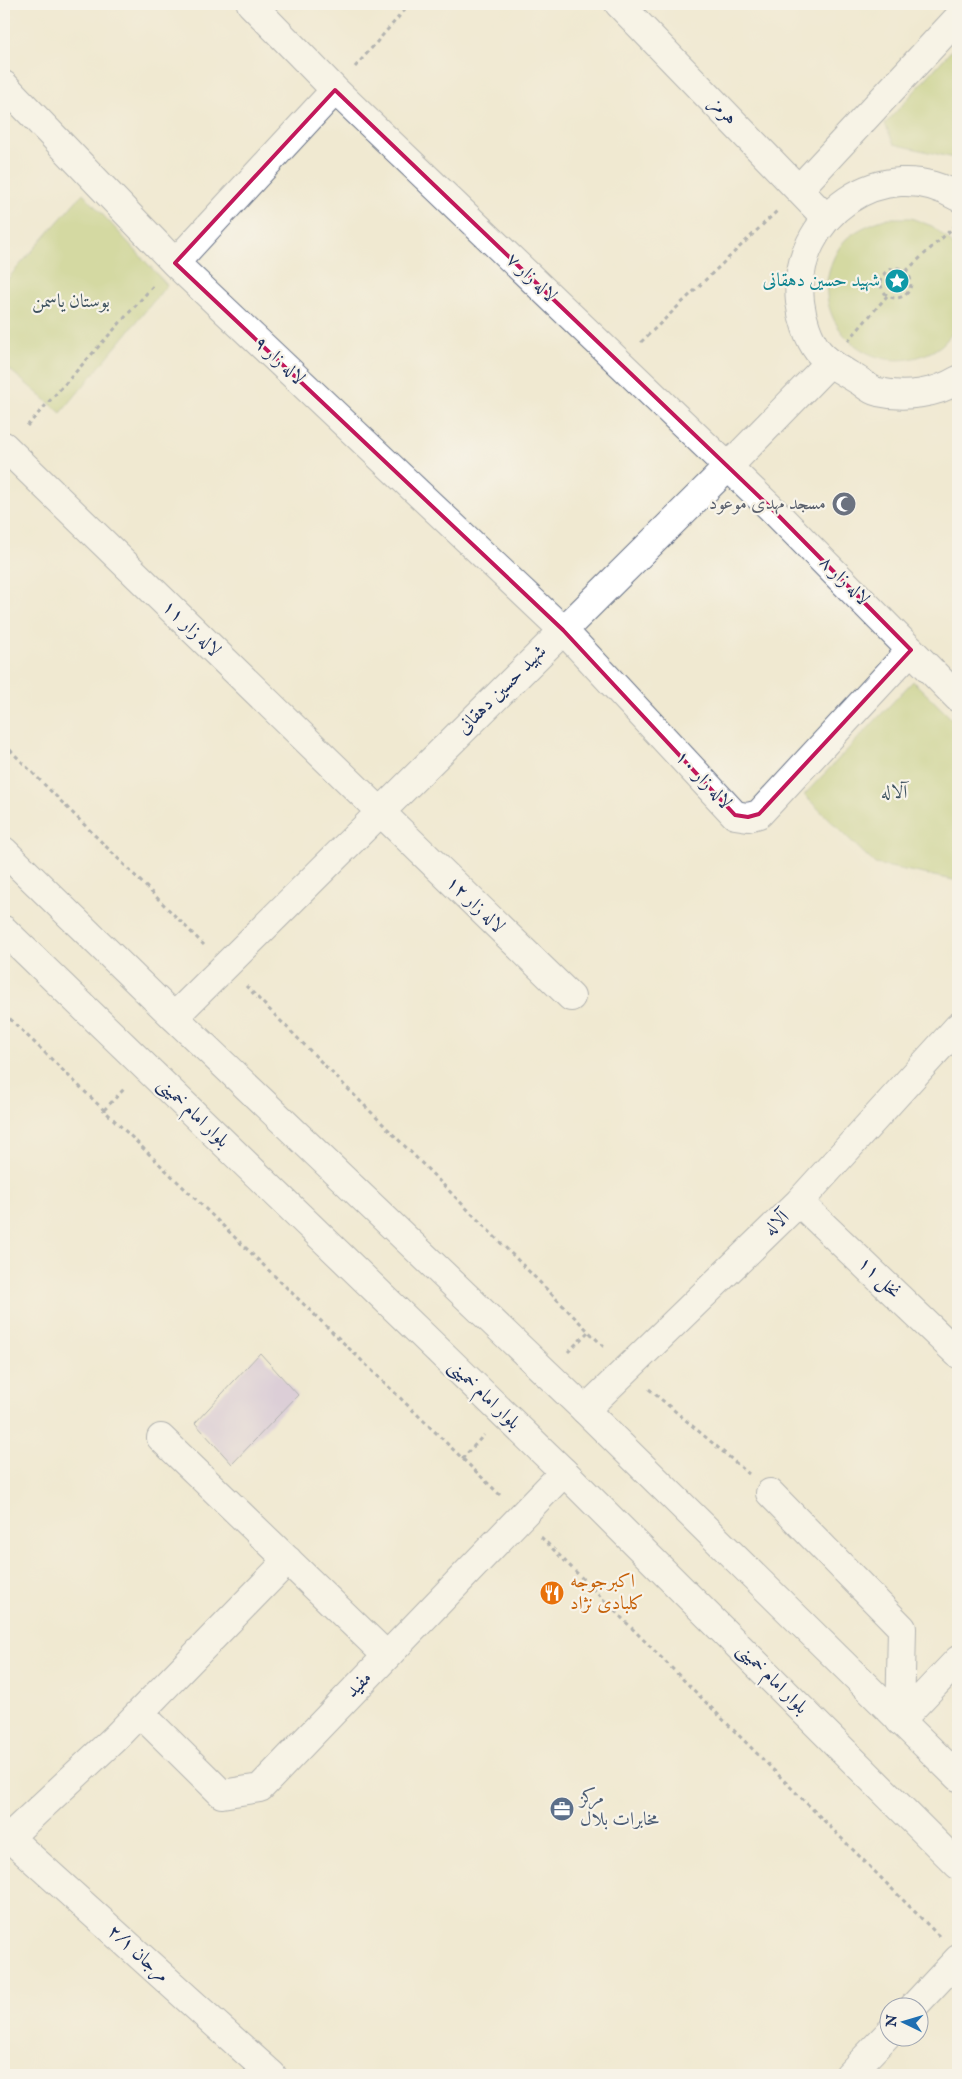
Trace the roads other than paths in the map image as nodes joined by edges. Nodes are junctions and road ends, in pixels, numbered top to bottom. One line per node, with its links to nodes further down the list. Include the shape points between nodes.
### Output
1 (251, 4): 5 (street, لاله زار ۷)
2 (619, 4): 6 (street, هرمز)
3 (958, 18): 6 (street)
4 (4, 85): 9 (street, لاله زار ۹)
5 (335, 90): 9 (street); 13 (street, لاله زار ۷)
6 (799, 190): 8 (street, هرمز)
7 (958, 197): 8 (street, via 946,190 913,182 879,185 848,198)
8 (826, 218): 10 (street, via 805,251 798,284 802,317 818,351)
9 (175, 262): 14 (street, لاله زار ۹)
10 (830, 362): 11 (street, via 876,392 911,396 947,387); 13 (street, شهید حسین دهقانی)
11 (958, 380)
12 (5, 448): 17 (street, لاله زار ۱۱)
13 (728, 467): 14 (street, شهید حسین دهقانی); 15 (street, لاله زار ۸)
14 (563, 630): 15 (street, لاله زار ۱۰, via 735,815 748,818 759,814); 17 (street, شهید حسین دهقانی)
15 (911, 650): 16 (street, لاله زار ۸)
16 (958, 698)
17 (379, 812): 20 (street, لاله زار ۱۲); 21 (street, شهید حسین دهقانی)
18 (4, 851): 21 (street)
19 (4, 930): 27 (street, بلوار امام خمینی)
20 (570, 997)
21 (174, 1017): 25 (street)
22 (958, 1027): 23 (street, آلاله)
23 (799, 1202): 24 (street, نخل ۱۱); 25 (street, آلاله)
24 (958, 1354)
25 (585, 1410): 33 (street)
26 (161, 1438): 29 (street)
27 (564, 1472): 30 (street, مفید); 36 (street, بلوار امام خمینی)
28 (770, 1493): 33 (street, via 902,1628)
29 (288, 1560): 30 (street); 32 (street)
30 (387, 1656): 32 (street, مفید, via 260,1788 222,1794)
31 (958, 1660): 33 (street)
32 (140, 1713): 35 (street)
33 (900, 1720): 34 (street)
34 (958, 1777)
35 (5, 1837): 40 (street, مرجان ۲/۱)
36 (958, 1865)
37 (951, 1950): 38 (street)
38 (921, 1996)
39 (880, 2042): 41 (street)
40 (272, 2075)
41 (849, 2075)

